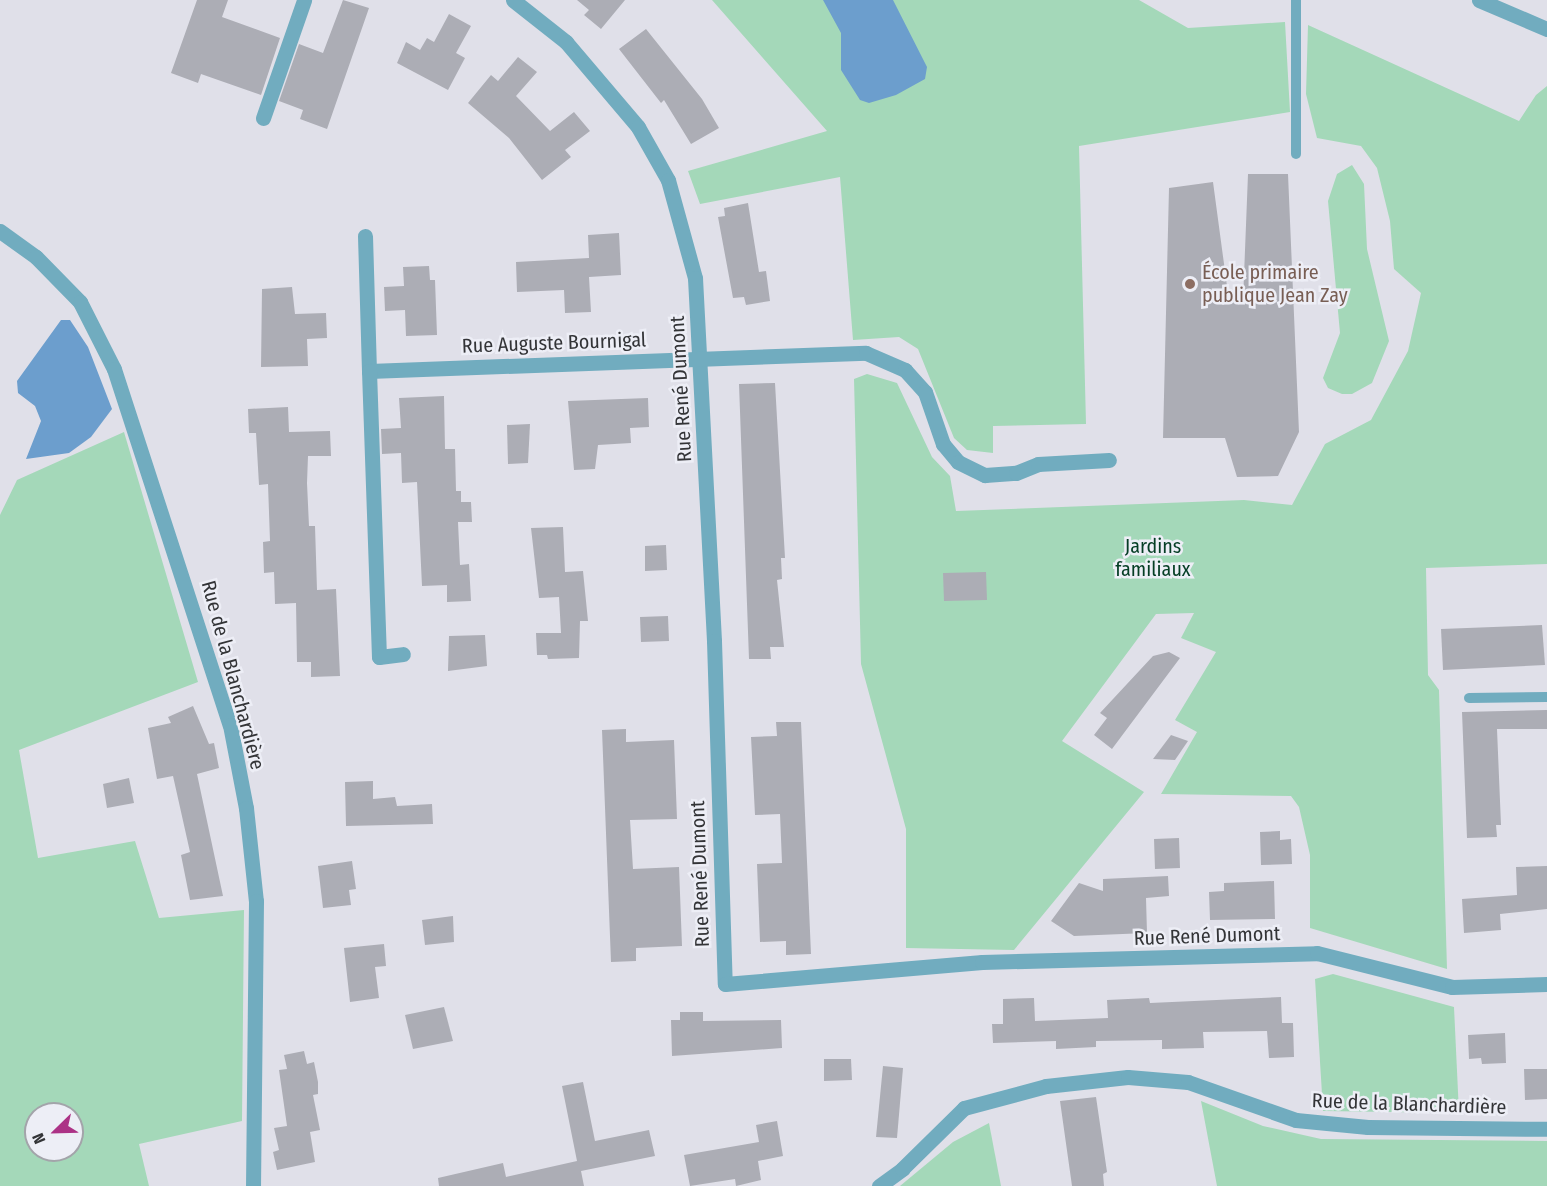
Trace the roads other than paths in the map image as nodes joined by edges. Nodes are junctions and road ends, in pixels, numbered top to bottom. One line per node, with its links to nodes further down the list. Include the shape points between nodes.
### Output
1 (304, 0): 6 (street)
2 (513, 0): 10 (street, Rue René Dumont, via 566,42 604,84 638,127 668,180 682,219 695,278)
3 (1296, 0): 7 (lane)
4 (1479, 0): 5 (street)
5 (1547, 29)
6 (262, 118)
7 (1296, 154)
8 (0, 231): 18 (street, Rue de la Blanchardière, via 36,257 80,302 114,369 230,724 246,808 256,901)
9 (365, 236): 11 (street)
10 (701, 360): 11 (street, Rue Auguste Bournigal); 12 (street, Rue Auguste Bournigal, via 866,353 905,370 925,392 943,444 958,462 985,475 1016,473 1038,464); 16 (street, Rue René Dumont, via 725,984 982,962 1317,953 1452,987)
11 (369, 371): 13 (street, via 379,657)
12 (1109, 460)
13 (403, 654)
14 (1469, 698): 15 (lane)
15 (1547, 698)
16 (1547, 984)
17 (1547, 1129): 19 (street, Rue de la Blanchardière, via 1368,1127 1296,1120 1188,1082 1128,1077 1046,1086 964,1108 902,1169)
18 (253, 1186)
19 (879, 1186)

